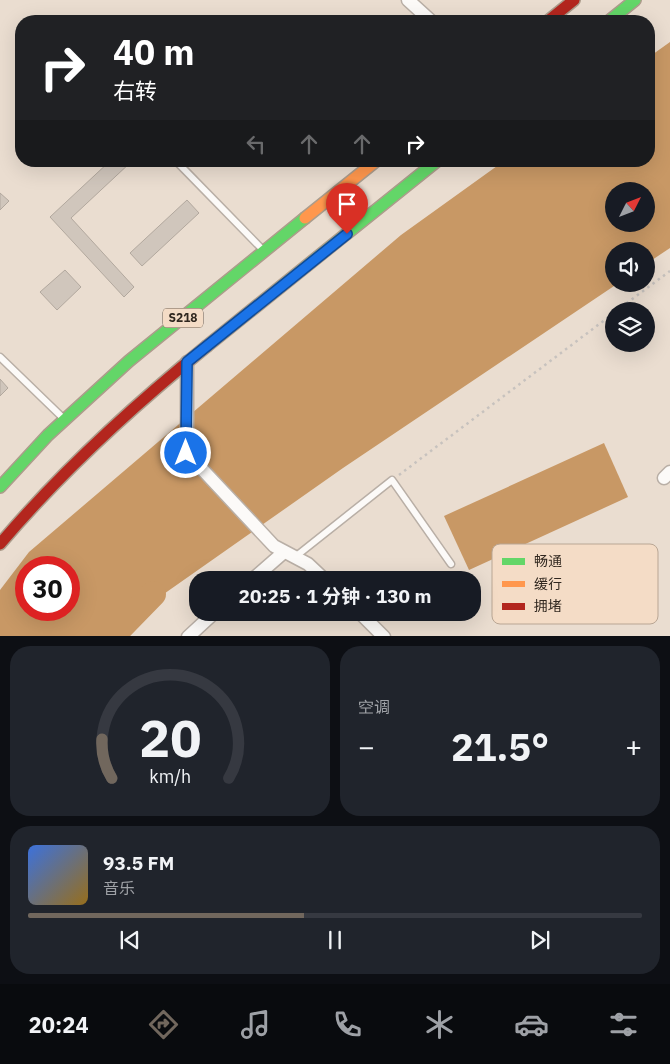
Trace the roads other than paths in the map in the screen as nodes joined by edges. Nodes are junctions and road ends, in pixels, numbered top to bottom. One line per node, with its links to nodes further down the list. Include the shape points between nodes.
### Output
1 (408, 0): 4 (street)
2 (574, 0): 5 (main road)
3 (635, 0): 6 (main road)
4 (424, 15)
5 (555, 15)
6 (616, 15)
7 (182, 167): 10 (lane)
8 (369, 167): 10 (main road, S218)
9 (430, 167): 12 (main road, S218)
10 (265, 252): 13 (main road, S218, via 129,361)
11 (0, 357): 13 (lane)
12 (187, 362): 15 (main road, S218, via 103,436); 16 (street, via 186,453)
13 (65, 419): 14 (main road, S218)
14 (0, 487)
15 (0, 544)
16 (284, 552): 17 (lane, via 392,480); 18 (street); 19 (street)
17 (451, 564)
18 (262, 571)
19 (315, 571)
20 (205, 621): 22 (street)
21 (368, 621): 23 (street)
22 (188, 636)
23 (384, 636)

